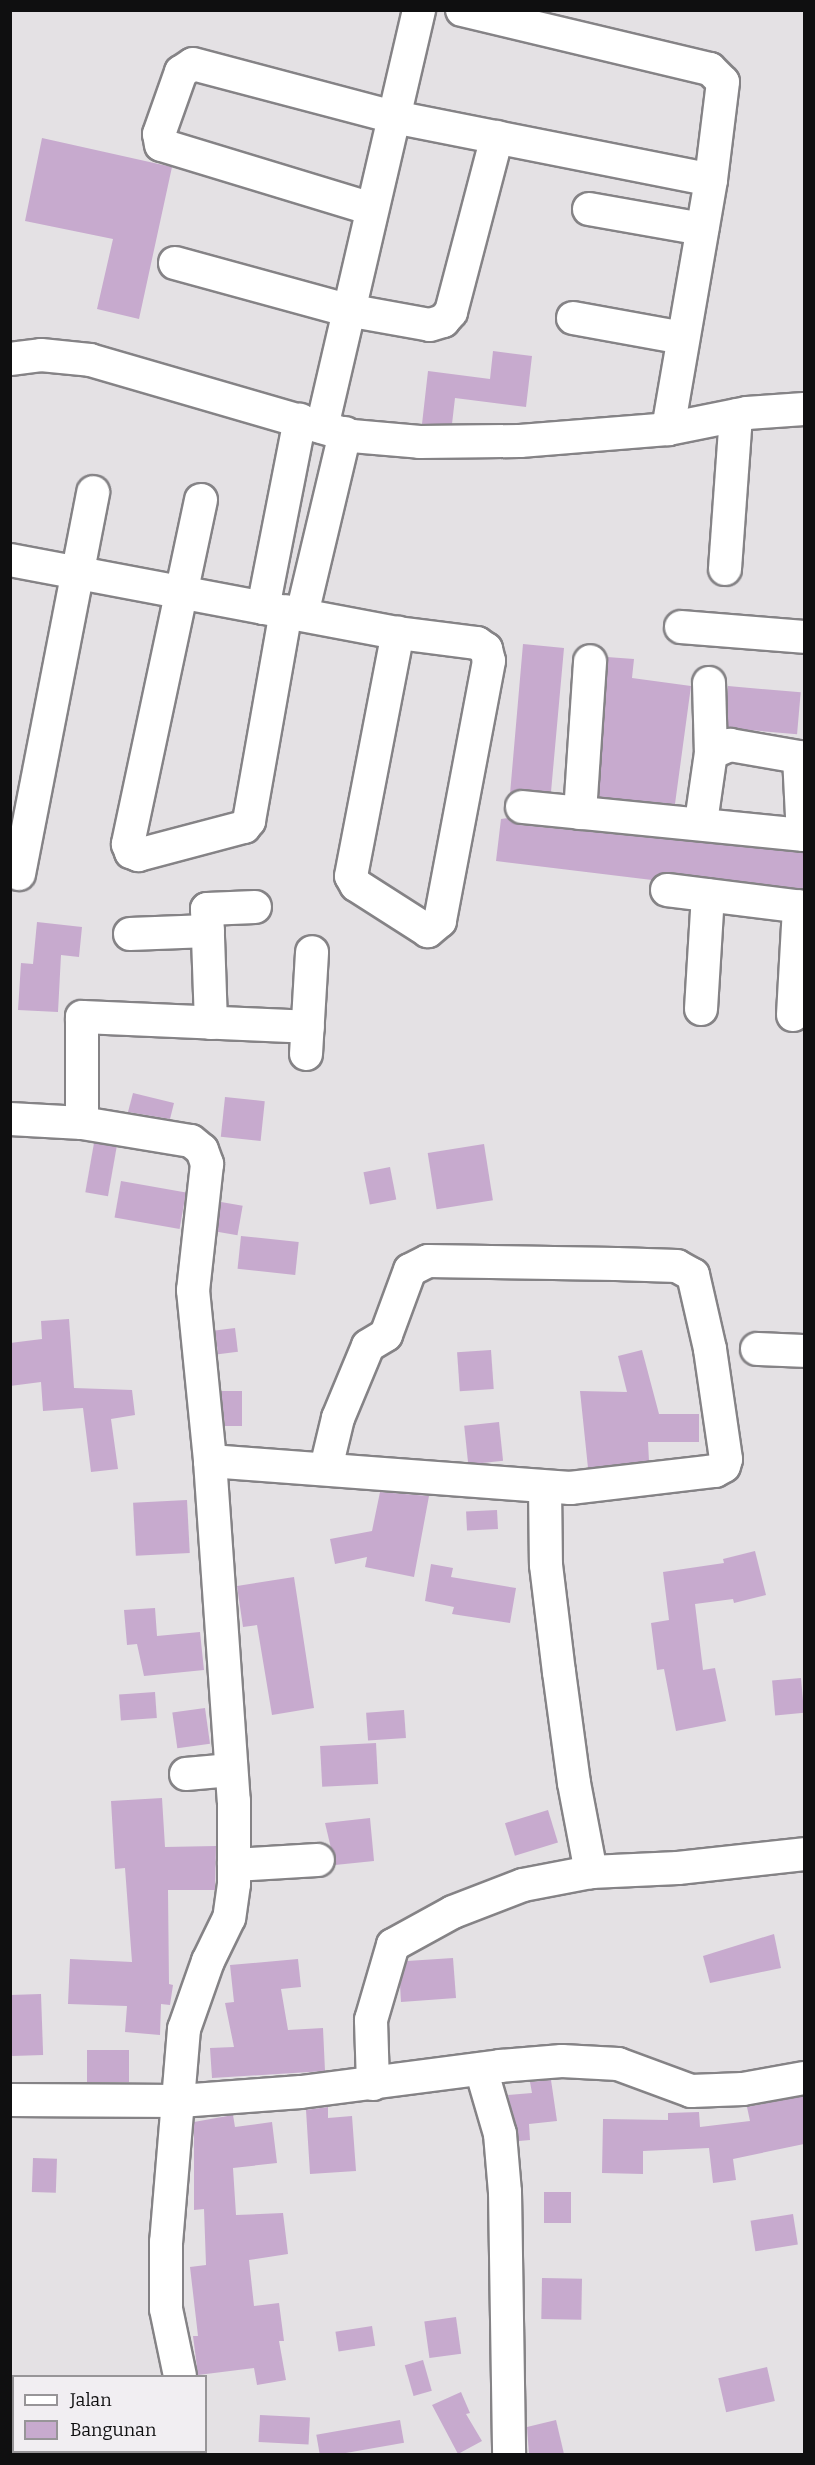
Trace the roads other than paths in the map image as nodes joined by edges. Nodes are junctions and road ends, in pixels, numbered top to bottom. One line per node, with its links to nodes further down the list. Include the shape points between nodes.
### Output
1 (419, 10): 3 (street)
2 (462, 10): 5 (street, via 710,69 723,82 724,98)
3 (394, 117): 4 (street); 6 (street); 6 (street, via 193,64 181,72 159,134 161,145 173,151)
4 (497, 137): 5 (street); 10 (street, via 451,312 443,321 430,325)
5 (711, 180): 8 (street)
6 (372, 209): 10 (street)
7 (589, 209): 8 (street)
8 (702, 229): 12 (street)
9 (175, 263): 10 (street)
10 (348, 310): 16 (street)
11 (573, 318): 12 (street)
12 (683, 338): 17 (street)
13 (10, 359): 16 (street, via 41,355 90,360)
14 (804, 409): 15 (street)
15 (736, 415): 17 (street); 21 (street)
16 (322, 427): 17 (street, via 420,442 509,441); 24 (street); 24 (street)
17 (668, 429)
18 (93, 492): 22 (street)
19 (201, 500): 23 (street)
20 (10, 560): 22 (street)
21 (725, 569)
22 (76, 573): 23 (street); 36 (street)
23 (182, 592): 24 (street); 24 (street, via 128,844 131,852 138,855 244,827 249,821)
24 (283, 611): 26 (street)
25 (681, 627): 27 (street)
26 (398, 633): 26 (street, via 477,643 486,649 489,661 440,921 428,931 356,885 351,876)
27 (804, 637)
28 (590, 661): 33 (street)
29 (709, 682): 31 (street)
30 (802, 745): 31 (street, via 730,745); 35 (street)
31 (711, 753): 34 (street)
32 (522, 807): 33 (street)
33 (580, 813): 34 (street)
34 (701, 822): 35 (street)
35 (804, 835)
36 (19, 874)
37 (667, 890): 38 (street)
38 (708, 895): 39 (street); 44 (street)
39 (802, 906): 45 (street)
40 (255, 907): 41 (street, via 207,909)
41 (208, 931): 42 (street); 46 (street)
42 (130, 934)
43 (312, 952): 46 (street, via 307,1040)
44 (700, 1009)
45 (793, 1015)
46 (211, 1023): 48 (street, via 82,1017)
47 (10, 1119): 48 (street)
48 (82, 1123): 51 (street, via 191,1141 202,1150 207,1164 193,1290)
49 (757, 1349): 50 (street)
50 (804, 1352)
51 (210, 1461): 52 (street); 54 (street)
52 (326, 1468): 53 (street); 53 (street, via 338,1418 368,1346 386,1335 410,1270 428,1261 604,1263 676,1266 693,1275 716,1384 724,1466 715,1471)
53 (545, 1487): 59 (street, via 548,1577 574,1783)
54 (231, 1770): 55 (street); 58 (street)
55 (186, 1774)
56 (804, 1854): 59 (street, via 678,1868)
57 (318, 1860): 58 (street)
58 (234, 1865): 64 (street, via 229,1918 208,1961 184,2029)
59 (591, 1872): 62 (street, via 523,1886 453,1912 393,1945 372,2020)
60 (481, 2069): 61 (street, via 562,2061 618,2064 691,2091 743,2089); 62 (street); 66 (street, via 500,2134)
61 (804, 2078)
62 (373, 2084): 64 (street)
63 (10, 2100): 64 (street)
64 (180, 2101): 65 (street, via 166,2242 166,2309)
65 (180, 2375)
66 (509, 2454)

